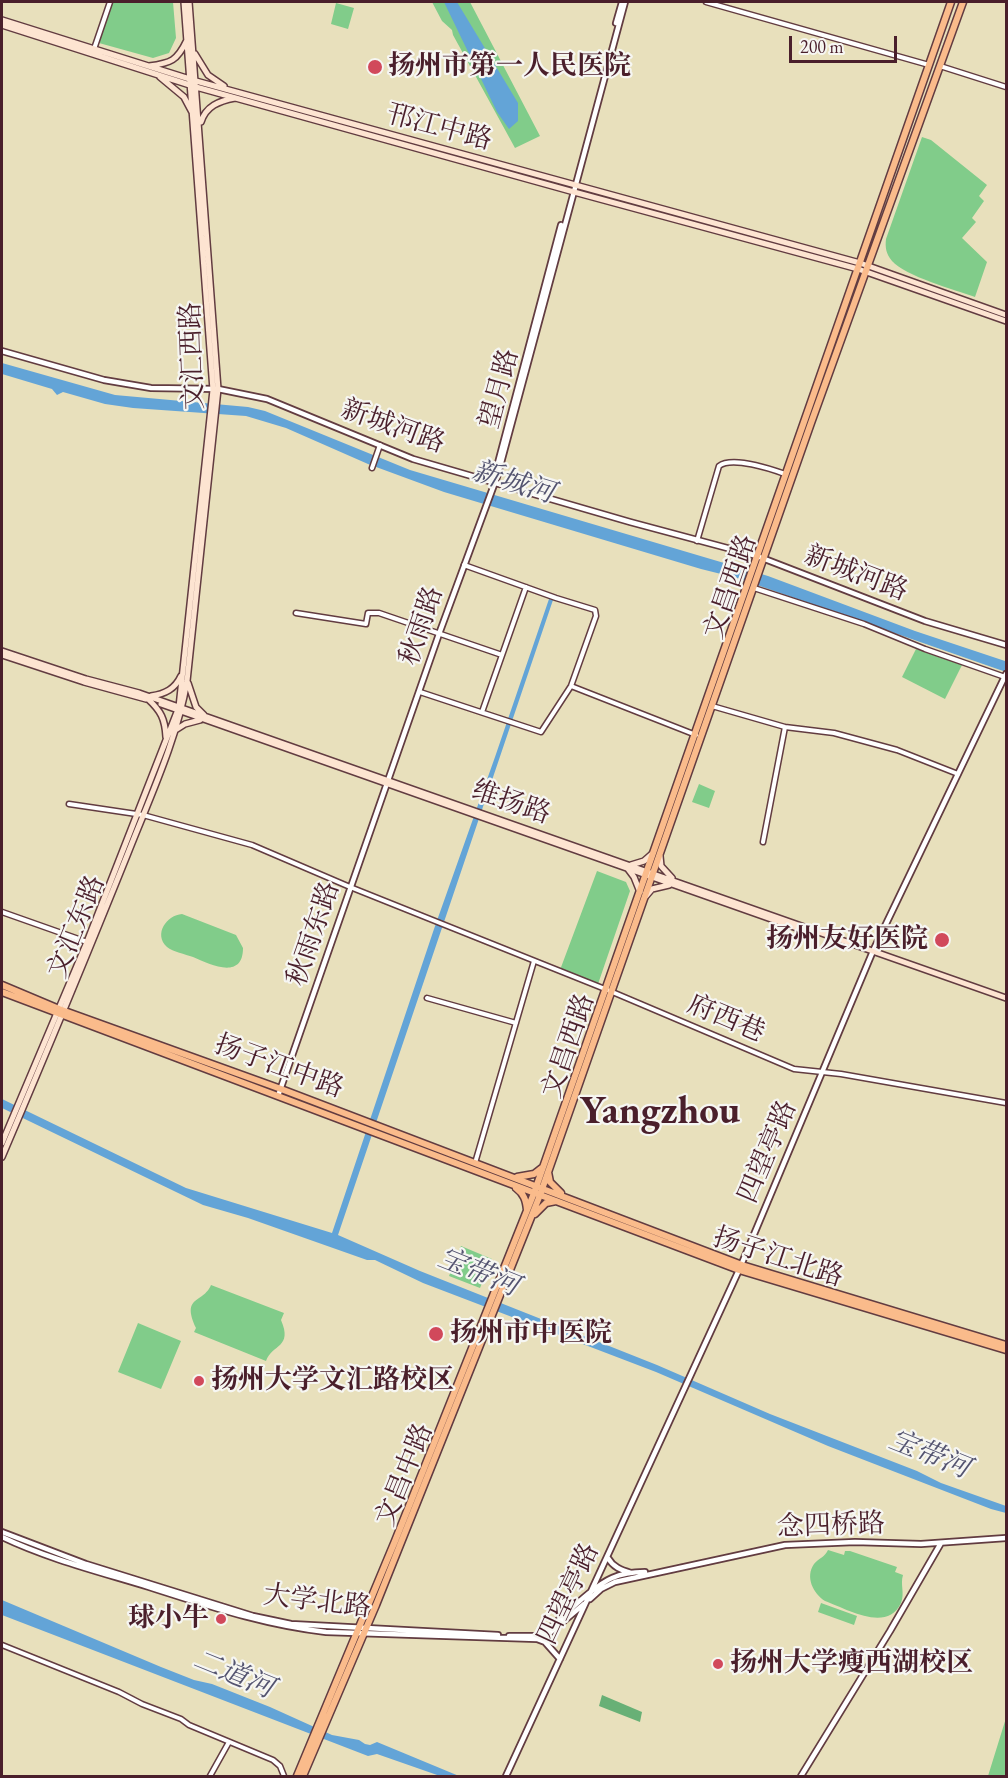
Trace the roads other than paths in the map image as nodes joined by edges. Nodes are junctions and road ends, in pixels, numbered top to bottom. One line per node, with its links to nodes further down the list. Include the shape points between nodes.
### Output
1 (110, 2): 11 (street)
2 (184, 2): 10 (main road, 文汇西路)
3 (189, 2): 12 (main road, 文汇西路)
4 (623, 2): 22 (street, 望月路)
5 (706, 2): 13 (street)
6 (951, 2): 13 (main road, 文昌西路)
7 (963, 2): 15 (main road, 文昌西路)
8 (2, 20): 11 (main road, 邗江中路)
9 (2, 25): 16 (main road, 邗江中路)
10 (187, 38): 14 (main road, via 175,60); 17 (main road, 文汇西路)
11 (94, 49): 14 (main road, 邗江中路)
12 (193, 50): 17 (main road, 文汇西路); 19 (main road, via 208,75)
13 (928, 64): 23 (main road, 文昌西路)
14 (147, 66): 17 (main road, 邗江中路)
15 (940, 66): 18 (street); 23 (main road, 文昌西路)
16 (157, 74): 17 (main road, 邗江中路); 20 (main road, via 184,97)
17 (194, 83): 19 (main road, 邗江中路); 20 (main road, 文汇西路); 21 (main road, 文汇西路)
18 (1006, 87)
19 (236, 95): 21 (main road, via 212,106); 22 (main road, 邗江中路)
20 (193, 113): 27 (main road, 文汇西路)
21 (199, 127): 27 (main road, 文汇西路)
22 (573, 189): 23 (main road, 邗江中路); 32 (street, 望月路)
23 (863, 268): 24 (main road); 25 (main road); 31 (main road, 文昌西路); 34 (main road, 文昌西路)
24 (1006, 315)
25 (1006, 321)
26 (2, 351): 27 (street, 新城河路, via 104,380 151,388)
27 (216, 389): 28 (main road, 文汇西路); 29 (street, 新城河路, via 267,399)
28 (213, 416): 43 (main road, 文汇西路); 45 (main road, 文汇西路)
29 (380, 445): 30 (street); 32 (street, 新城河路, via 413,459)
30 (372, 468)
31 (785, 474): 33 (street, via 750,464 719,466); 34 (main road, 文昌西路)
32 (494, 481): 33 (street, 新城河路); 35 (street, 秋雨路)
33 (697, 541): 34 (street, 新城河路)
34 (760, 558): 37 (main road, 文昌西路, via 761,569); 40 (street, 新城河路, via 925,621); 55 (main road, 文昌西路, via 747,583)
35 (463, 564): 36 (street); 39 (street, 秋雨路)
36 (526, 587): 42 (street); 46 (street, via 596,611)
37 (754, 587): 44 (street); 49 (main road, 文昌西路)
38 (296, 613): 39 (street, via 366,624 368,613 379,613)
39 (439, 634): 42 (street); 47 (street, 秋雨路)
40 (1006, 645)
41 (2, 653): 48 (main road, 维扬路, via 84,682)
42 (502, 655): 51 (street)
43 (184, 669): 48 (main road, via 167,692); 50 (main road, 文汇西路)
44 (1006, 675): 57 (street, 四望亭路)
45 (187, 681): 50 (main road, 文汇西路); 52 (main road)
46 (571, 686): 51 (street, via 541,732); 55 (street)
47 (420, 692): 51 (street); 58 (street, 秋雨路)
48 (149, 698): 50 (main road, 维扬路); 56 (main road, via 165,720)
49 (712, 706): 53 (street); 55 (main road, 文昌西路)
50 (180, 710): 52 (main road, 维扬路); 54 (main road, 文汇东路); 56 (main road, 文汇东路)
51 (482, 712)
52 (204, 718): 54 (main road); 58 (main road, 维扬路)
53 (785, 727): 57 (street, via 834,733 897,750); 61 (street)
54 (174, 731): 60 (main road, 文汇东路)
55 (698, 735): 62 (main road, 文昌西路)
56 (166, 739): 60 (main road, 文汇东路)
57 (958, 774): 70 (street, 四望亭路)
58 (388, 782): 63 (main road, 维扬路); 66 (street, 秋雨东路)
59 (69, 804): 60 (street, 府西巷)
60 (140, 814): 66 (street, 府西巷, via 252,845); 69 (main road, 文汇东路); 77 (main road, 文汇东路)
61 (763, 842)
62 (656, 855): 63 (main road); 64 (main road, 文昌西路); 65 (main road)
63 (628, 866): 64 (main road, 维扬路); 67 (main road)
64 (650, 874): 65 (main road, 维扬路); 67 (main road, 文昌西路)
65 (674, 882): 67 (main road); 70 (main road, 维扬路)
66 (350, 887): 71 (street, 府西巷); 80 (street, 秋雨东路)
67 (642, 894): 73 (main road, 文昌西路)
68 (2, 912): 69 (street)
69 (87, 942): 77 (main road, 文汇东路)
70 (873, 952): 76 (main road, 维扬路); 79 (street, 四望亭路)
71 (534, 961): 73 (street, 府西巷); 78 (street)
72 (2, 985): 77 (main road, 扬子江中路)
73 (608, 990): 79 (street, 府西巷, via 794,1069); 87 (main road, 文昌西路)
74 (2, 992): 77 (main road, 扬子江中路)
75 (427, 998): 78 (street)
76 (1006, 1000)
77 (60, 1012): 80 (main road, 扬子江中路); 82 (main road, 文汇东路)
78 (516, 1023): 86 (street)
79 (823, 1072): 81 (street, 府西巷); 94 (street, 四望亭路)
80 (280, 1093): 83 (main road, 扬子江中路)
81 (1006, 1103)
82 (10, 1129): 84 (main road, 文汇东路); 85 (main road, 文汇东路)
83 (376, 1129): 86 (main road, 扬子江中路); 88 (main road, 扬子江中路)
84 (2, 1143)
85 (2, 1157)
86 (475, 1163): 88 (main road, 扬子江中路)
87 (546, 1169): 88 (main road); 89 (main road, 文昌西路); 90 (main road, via 550,1182)
88 (511, 1180): 89 (main road, 扬子江中路); 92 (main road, via 522,1192)
89 (538, 1190): 90 (main road, 扬子江北路); 91 (main road, 扬子江北路); 92 (main road, 文昌中路); 93 (main road, 文昌中路)
90 (566, 1197): 94 (main road, 扬子江北路)
91 (557, 1201): 93 (main road, via 539,1208); 94 (main road, 扬子江北路)
92 (527, 1210): 95 (main road, 文昌中路)
93 (527, 1228): 95 (main road, 文昌中路)
94 (741, 1268): 96 (main road, 扬子江北路); 97 (main road, 扬子江北路); 102 (street, 四望亭路)
95 (495, 1297): 107 (main road, 文昌中路)
96 (1006, 1345)
97 (1006, 1350)
98 (2, 1532): 107 (street, 大学北路, via 86,1564 253,1616)
99 (2, 1537): 107 (street, 大学北路, via 46,1555 251,1619 292,1628)
100 (1006, 1538): 101 (street, 念四桥路)
101 (941, 1543): 103 (street, 念四桥路, via 785,1545); 118 (street)
102 (608, 1558): 104 (street, via 619,1569); 105 (street, 四望亭路)
103 (660, 1571): 104 (street, 念四桥路); 106 (street, 念四桥路, via 615,1582)
104 (631, 1573): 105 (street, 念四桥路, via 613,1578)
105 (591, 1593): 106 (street, 四望亭路); 107 (street, 大学北路, via 537,1636)
106 (586, 1603): 108 (street); 110 (street, 四望亭路)
107 (361, 1631): 108 (street, 大学北路); 111 (main road, 文昌中路)
108 (537, 1639): 110 (street)
109 (2, 1645): 112 (street)
110 (560, 1659): 117 (street, 四望亭路)
111 (316, 1740): 115 (main road, 文昌中路); 116 (main road, 文昌中路)
112 (229, 1742): 113 (street); 114 (street, via 273,1760)
113 (210, 1776)
114 (284, 1776)
115 (297, 1776)
116 (303, 1776)
117 (506, 1776)
118 (801, 1776)

